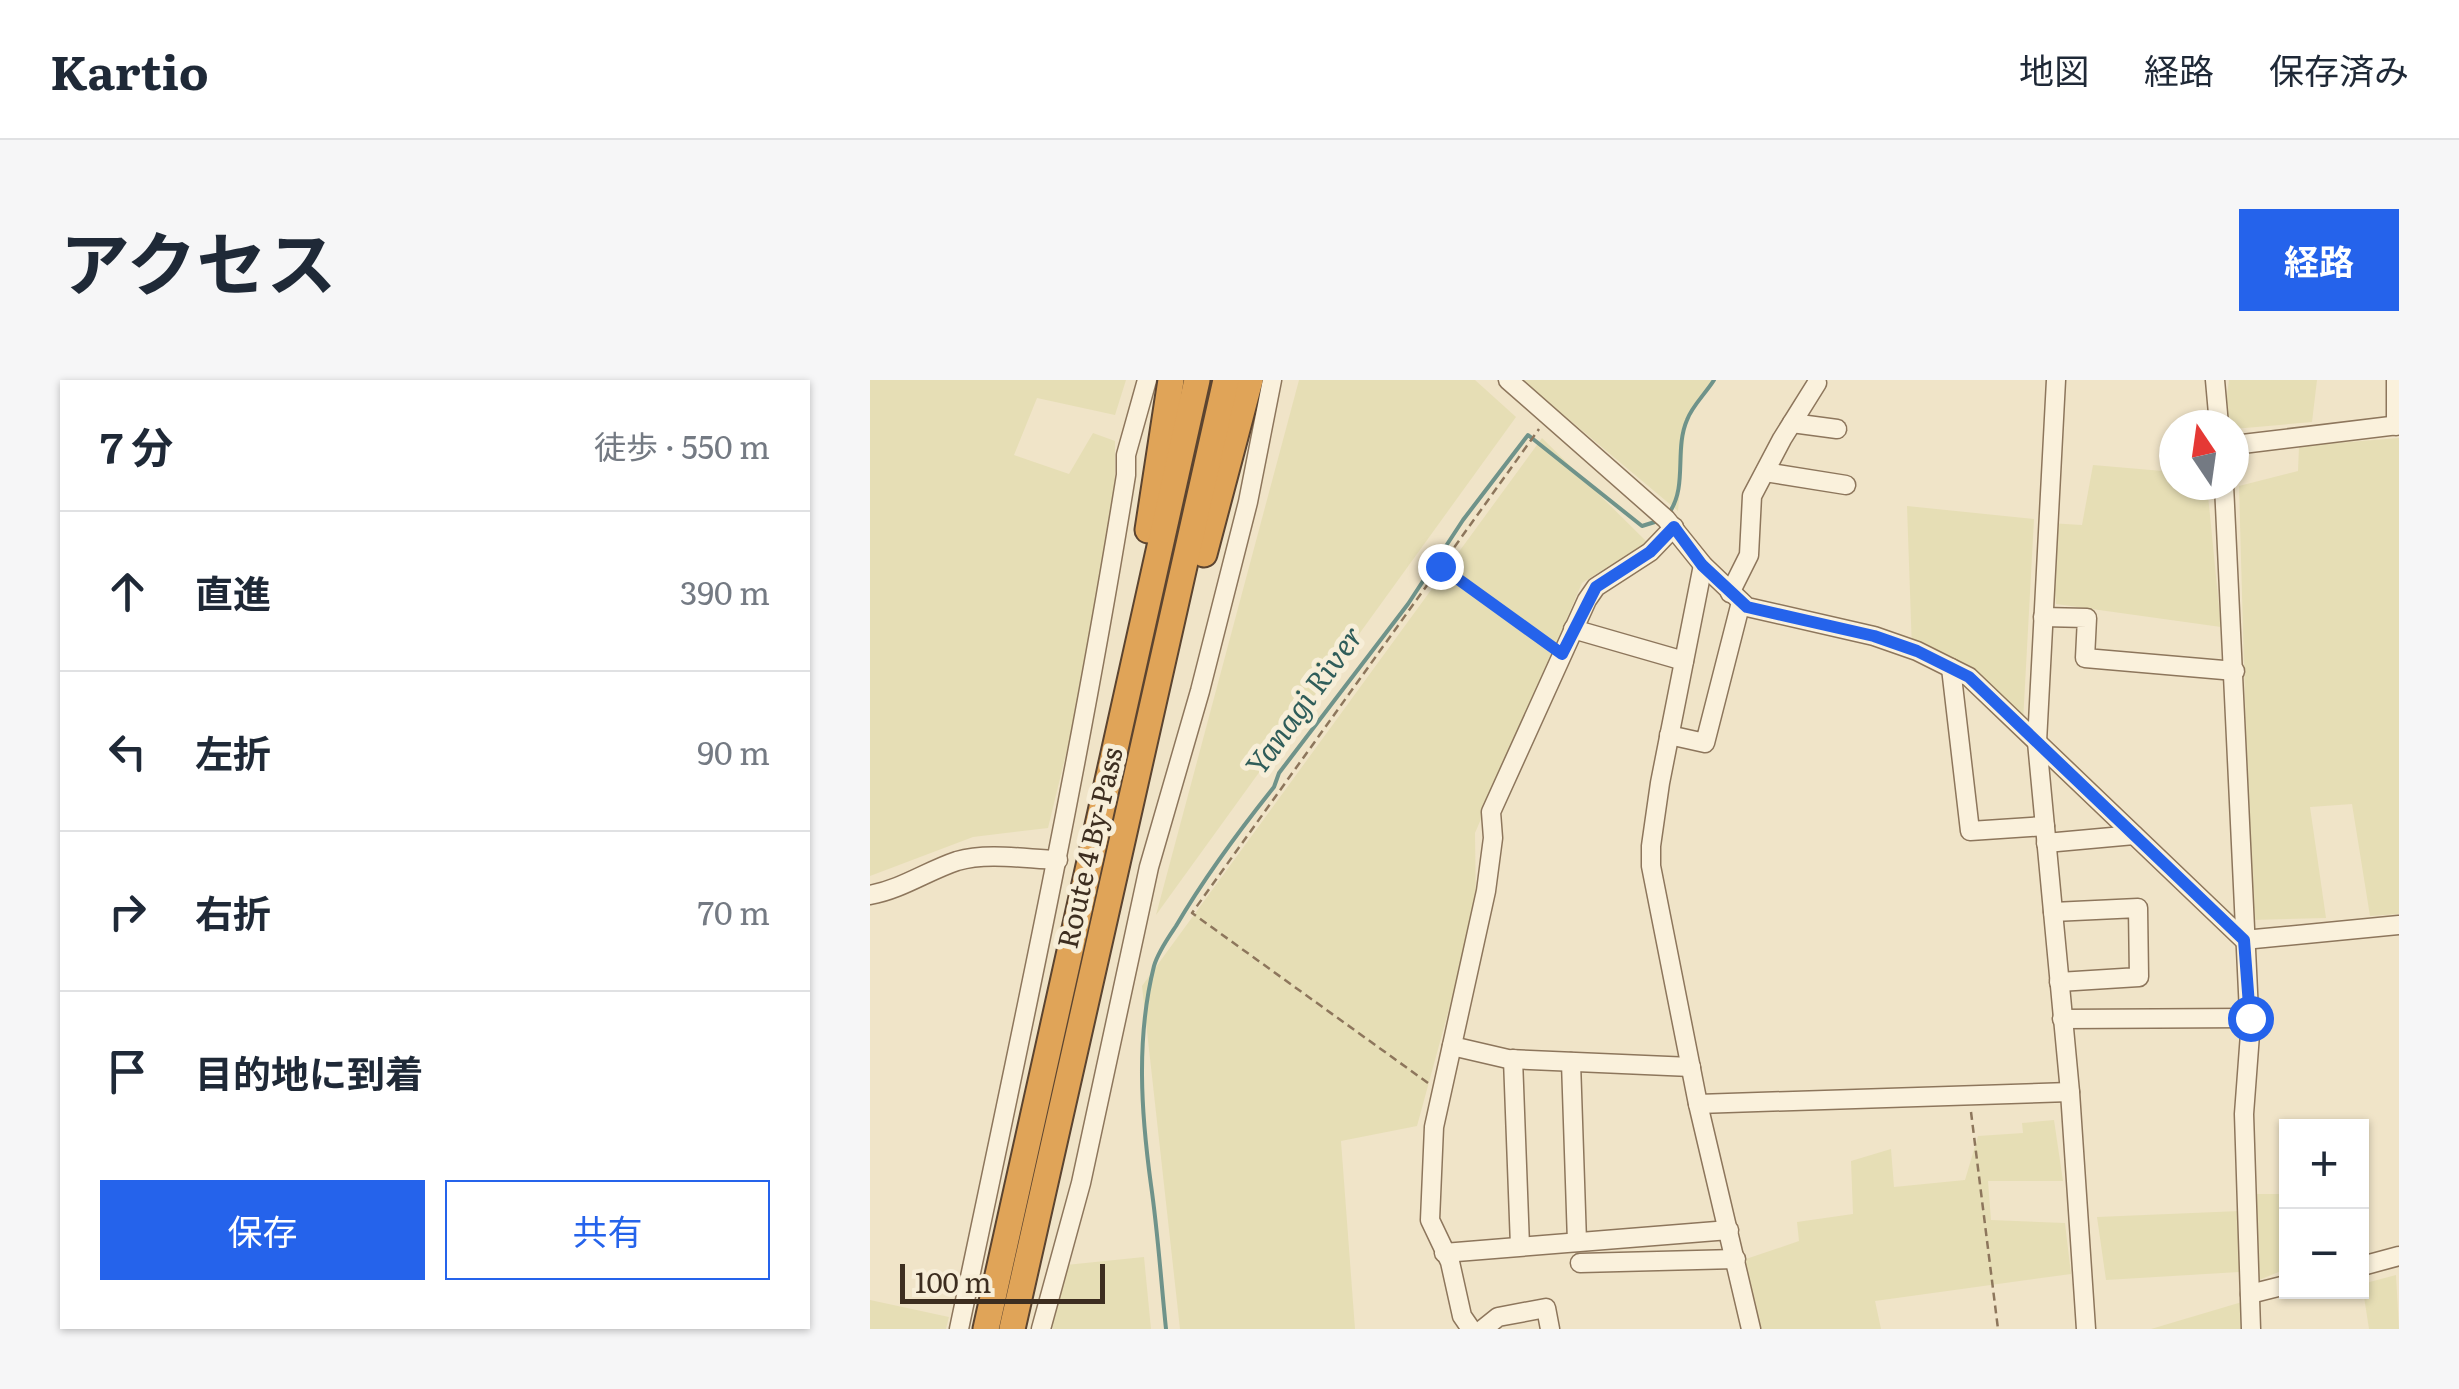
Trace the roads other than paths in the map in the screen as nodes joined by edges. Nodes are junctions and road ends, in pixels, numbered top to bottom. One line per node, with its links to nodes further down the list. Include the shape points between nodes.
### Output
1 (1147, 380): 36 (street, via 1126,454 1136,477)
2 (1170, 380): 27 (highway)
3 (1197, 380): 27 (highway, Route 4 By-Pass)
4 (1226, 380): 31 (highway, Route 4 By-Pass)
5 (1250, 380): 31 (highway, via 1194,589)
6 (1272, 380): 21 (street)
7 (1508, 380): 22 (street)
8 (2056, 380): 25 (street)
9 (2215, 380): 12 (street)
10 (2396, 380): 14 (street)
11 (1817, 383): 13 (street)
12 (2217, 410)
13 (1792, 423): 15 (street); 17 (street)
14 (2398, 426): 16 (street)
15 (1837, 429)
16 (2249, 443)
17 (1765, 472): 18 (street); 24 (street, via 1752,496 1749,556)
18 (1846, 484)
19 (1226, 498): 21 (street)
20 (2225, 500): 30 (street)
21 (1248, 502): 63 (street, via 1149,867)
22 (1674, 527): 23 (street); 26 (street, via 1650,552 1596,587)
23 (1702, 565): 24 (street); 28 (street)
24 (1736, 598): 29 (street, via 1874,636); 32 (street, via 1705,742)
25 (2043, 617): 30 (street, via 2087,618 2085,658); 33 (street)
26 (1574, 629): 28 (street); 44 (street, via 1491,812 1486,891)
27 (1136, 650): 61 (highway, Route 4 By-Pass)
28 (1684, 661): 32 (street)
29 (1951, 668): 33 (street); 34 (street, via 1970,831)
30 (2234, 671): 40 (street)
31 (1148, 728): 62 (highway, Route 4 By-Pass)
32 (1669, 735): 47 (street, via 1651,866)
33 (2037, 742): 34 (street); 35 (street)
34 (2045, 834): 35 (street); 38 (street)
35 (2134, 835): 40 (street)
36 (1058, 860): 37 (street, via 960,860); 60 (street)
37 (870, 895)
38 (2052, 912): 41 (street); 41 (street, via 2138,908 2139,977)
39 (2399, 924): 40 (street)
40 (2244, 940): 43 (street)
41 (2059, 982): 42 (street)
42 (2062, 1018): 43 (street); 48 (street)
43 (2250, 1018): 59 (street, via 2244,1114)
44 (1452, 1046): 45 (street); 53 (street, via 1434,1127 1430,1220)
45 (1513, 1059): 46 (street); 52 (street)
46 (1570, 1062): 47 (street); 51 (street)
47 (1691, 1067): 49 (street)
48 (2070, 1092): 49 (street); 68 (street)
49 (1698, 1104): 50 (street)
50 (1729, 1230): 51 (street); 55 (street)
51 (1577, 1242): 52 (street)
52 (1520, 1246): 53 (street)
53 (1444, 1254): 64 (street)
54 (2399, 1256): 57 (street)
55 (1736, 1260): 56 (street); 67 (street)
56 (1580, 1262)
57 (2369, 1264)
58 (2279, 1287): 59 (street)
59 (2250, 1294): 69 (street)
60 (959, 1329)
61 (986, 1329)
62 (1012, 1329)
63 (1042, 1329)
64 (1470, 1329)
65 (1482, 1329): 66 (street, via 1498,1317 1546,1308)
66 (1550, 1329)
67 (1751, 1329)
68 (2086, 1329)
69 (2252, 1329)

